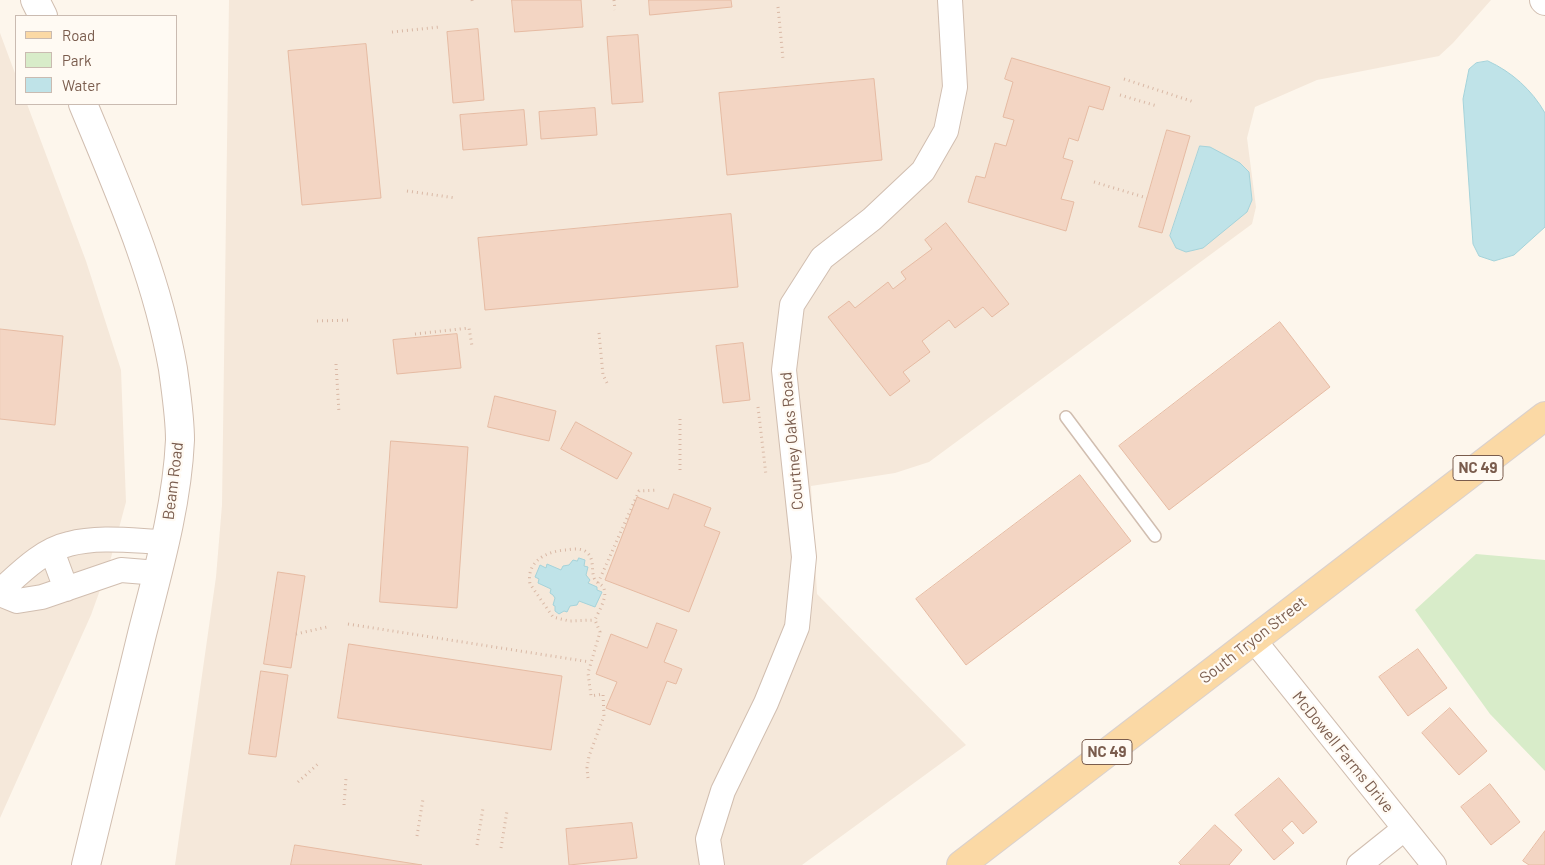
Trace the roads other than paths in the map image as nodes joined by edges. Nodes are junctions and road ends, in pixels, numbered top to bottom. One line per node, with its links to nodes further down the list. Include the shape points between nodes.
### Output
1 (35, 0): 3 (street)
2 (950, 0): 16 (street, Courtney Oaks Road, via 955,87 946,132 923,171 872,219 822,258 792,305 784,370 804,557 797,627 766,703 723,791 708,840)
3 (42, 15)
4 (83, 105): 8 (street, Beam Road, via 134,226 152,278 170,350 180,439)
5 (1545, 416): 13 (main road, South Tryon Street / NC 49)
6 (1066, 417): 7 (lane)
7 (1154, 536)
8 (164, 542): 9 (street, via 105,540 68,544); 10 (street, Beam Road)
9 (52, 551): 11 (street); 12 (street, via 29,564)
10 (158, 573): 11 (street, via 121,570); 15 (street, Beam Road)
11 (66, 588): 12 (street, via 17,600)
12 (0, 592)
13 (1253, 639): 14 (street, McDowell Farms Drive); 17 (main road, South Tryon Street / NC 49)
14 (1404, 829): 18 (street); 19 (street, McDowell Farms Drive)
15 (86, 865)
16 (712, 865)
17 (961, 865)
18 (1359, 865)
19 (1434, 865)

